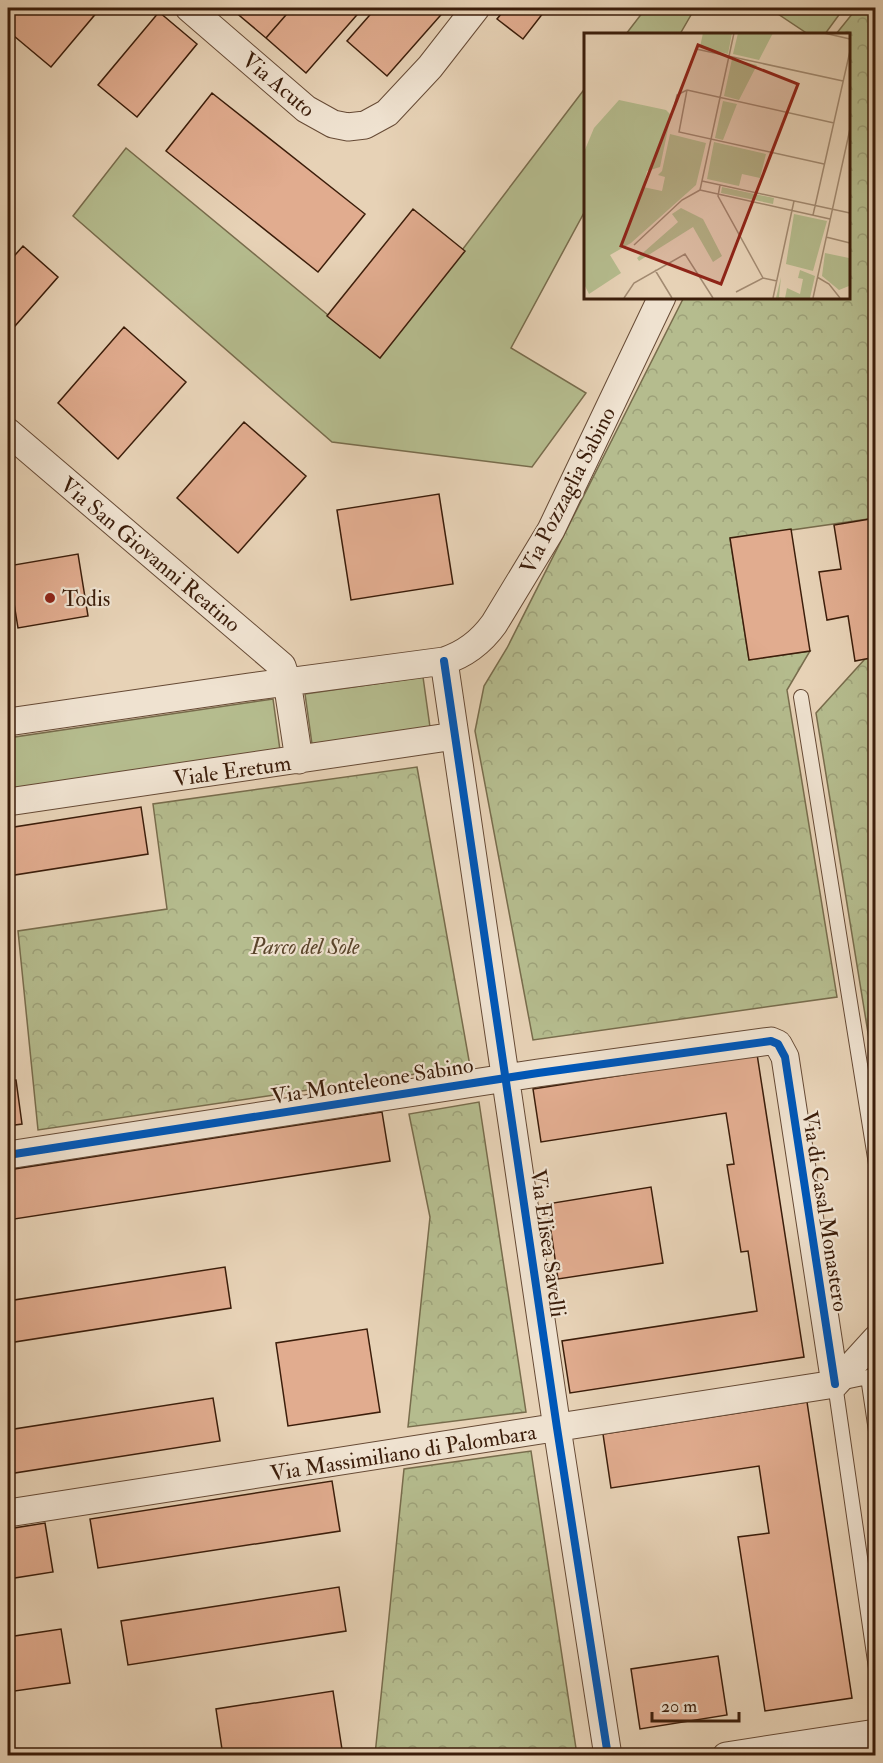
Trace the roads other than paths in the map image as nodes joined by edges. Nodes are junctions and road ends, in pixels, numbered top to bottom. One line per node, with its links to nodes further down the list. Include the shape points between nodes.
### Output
1 (189, 8): 2 (street, Via Acuto, via 313,113 333,124 357,127 380,118 410,90)
2 (476, 8)
3 (662, 298): 5 (street, Via Pozzaglia Sabino, via 551,530 502,612 477,644)
4 (8, 432): 6 (street, Via San Giovanni Reatino, via 282,666)
5 (444, 661): 6 (street); 9 (street, Via Elisea Savelli)
6 (287, 681): 8 (street); 10 (street)
7 (801, 697): 15 (lane)
8 (8, 722)
9 (455, 736): 10 (street, Viale Eretum); 13 (street, Via Elisea Savelli)
10 (299, 760): 11 (street, Viale Eretum)
11 (8, 802)
12 (778, 1044): 13 (street, Via Monteleone Sabino, via 764,1041); 17 (street, Via di Casal Monastero, via 785,1057)
13 (507, 1077): 14 (street, Via Monteleone Sabino); 18 (street, Via Elisea Savelli)
14 (8, 1155)
15 (876, 1164)
16 (876, 1339): 17 (street)
17 (835, 1384): 18 (street, Via Massimiliano di Palombara); 19 (lane, via 868,1377); 21 (lane, Via di Casal Monastero)
18 (557, 1428): 20 (street, Via Massimiliano di Palombara); 23 (street, Via Elisea Savelli)
19 (876, 1431)
20 (8, 1514)
21 (876, 1668)
22 (876, 1733): 24 (street)
23 (608, 1755)
24 (726, 1755)

